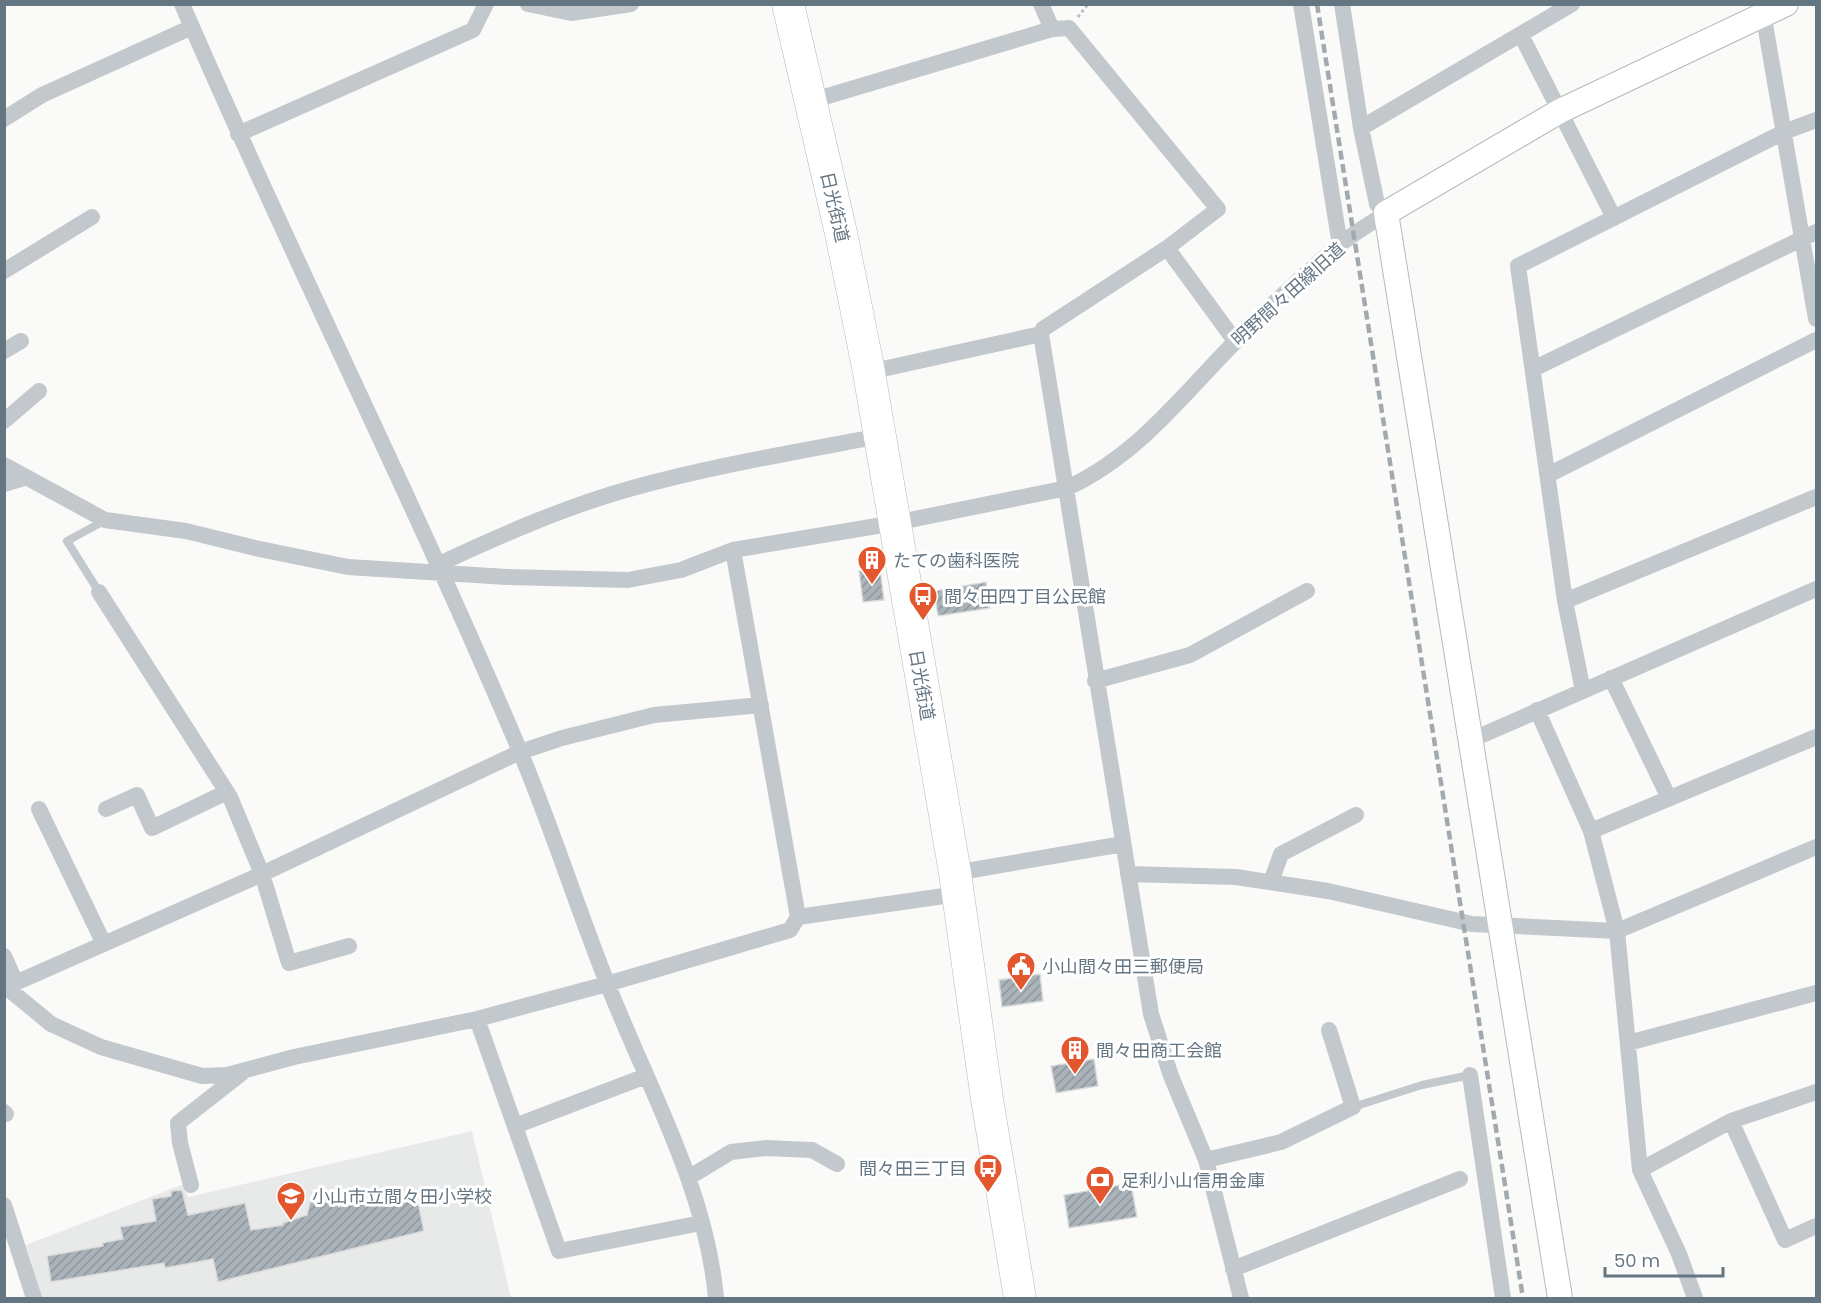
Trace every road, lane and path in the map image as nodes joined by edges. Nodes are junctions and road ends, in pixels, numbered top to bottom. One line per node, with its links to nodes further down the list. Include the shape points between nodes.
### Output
1 (182, 4): 13 (street)
2 (486, 4): 22 (street, via 473,30)
3 (528, 4): 11 (street)
4 (631, 4): 11 (street, via 571,13)
5 (788, 4): 16 (highway, 日光街道)
6 (1041, 4): 14 (street)
7 (1300, 4): 27 (street)
8 (1342, 4): 20 (street)
9 (1572, 4): 15 (street)
10 (1786, 4): 12 (street, 明野間々田線旧道)
11 (561, 8)
12 (1762, 9): 17 (street, 明野間々田線旧道); 21 (street)
13 (192, 27): 18 (street, via 42,95); 22 (street)
14 (1052, 29): 16 (street); 28 (street, via 1069,28 1218,209)
15 (1521, 35): 17 (street); 20 (street)
16 (811, 101): 37 (highway, 日光街道)
17 (1560, 111): 23 (street, 明野間々田線旧道); 25 (street)
18 (4, 119)
19 (1816, 120): 21 (street)
20 (1361, 128): 23 (street, via 1377,204)
21 (1784, 132): 25 (street); 26 (street)
22 (238, 134): 50 (street)
23 (1386, 213): 27 (street, 明野間々田線旧道); 61 (street)
24 (92, 217): 29 (street)
25 (1614, 218): 36 (street, via 1518,266)
26 (1809, 235): 30 (street); 36 (street)
27 (1340, 245): 34 (street, 明野間々田線旧道)
28 (1167, 248): 31 (street, via 1043,329); 34 (street)
29 (4, 271)
30 (1816, 319)
31 (1041, 334): 37 (street); 45 (street)
32 (1816, 340): 42 (street)
33 (21, 341): 35 (street)
34 (1235, 341): 45 (street, 明野間々田線旧道, via 1135,444 1089,478)
35 (4, 351)
36 (1533, 369): 42 (street)
37 (869, 372): 40 (highway, 日光街道)
38 (39, 391): 39 (street)
39 (4, 421)
40 (880, 436): 48 (highway, 日光街道); 50 (street, via 685,474 626,490 515,528)
41 (4, 465): 43 (street, 明野間々田線旧道)
42 (1548, 476): 54 (street)
43 (24, 478): 44 (street); 47 (street, 明野間々田線旧道)
44 (4, 484)
45 (1067, 488): 48 (street, 明野間々田線旧道); 56 (street)
46 (1816, 497): 54 (street)
47 (105, 520): 50 (street, 明野間々田線旧道, via 186,531 348,567); 53 (lane, via 67,541)
48 (895, 523): 49 (street, 明野間々田線旧道); 74 (highway, 日光街道)
49 (733, 550): 50 (street, 明野間々田線旧道, via 681,570 628,580); 58 (street)
50 (439, 569): 62 (street)
51 (1816, 589): 55 (street)
52 (1307, 591): 56 (street, via 1190,654)
53 (99, 592): 63 (street)
54 (1565, 600): 57 (street)
55 (1611, 678): 57 (street); 64 (street)
56 (1095, 681): 69 (street)
57 (1582, 691): 59 (street)
58 (761, 705): 62 (street, via 654,715); 75 (street)
59 (1538, 710): 61 (street); 68 (street)
60 (1816, 737): 64 (street)
61 (1471, 740): 76 (street)
62 (520, 752): 71 (street); 81 (street)
63 (227, 792): 66 (street, via 152,828 137,795); 71 (street)
64 (1669, 798): 68 (street)
65 (39, 809): 78 (street)
66 (106, 809)
67 (1356, 815): 73 (street, via 1281,854)
68 (1591, 831): 77 (street)
69 (1123, 844): 72 (street); 74 (street)
70 (1816, 846): 77 (street)
71 (262, 874): 78 (street); 79 (street, via 289,963)
72 (1128, 874): 73 (street, via 1236,877); 94 (street, via 1150,1014)
73 (1271, 882): 76 (street, via 1328,891 1463,923)
74 (956, 883): 75 (street); 106 (highway, 日光街道)
75 (798, 917): 81 (street, via 790,930)
76 (1498, 925): 77 (street); 109 (street)
77 (1617, 931): 86 (street)
78 (104, 944): 82 (street)
79 (349, 946)
80 (4, 956): 82 (street)
81 (608, 984): 84 (street); 89 (street)
82 (9, 986): 87 (street, via 51,1024 101,1047 202,1076)
83 (1816, 993): 86 (street)
84 (477, 1019): 87 (street); 93 (street)
85 (1329, 1030): 91 (street)
86 (1628, 1043): 96 (street)
87 (245, 1071): 99 (street, via 178,1123)
88 (1470, 1075): 91 (lane, via 1422,1085); 108 (street)
89 (646, 1076): 93 (street); 97 (street)
90 (1816, 1092): 92 (street)
91 (1353, 1107): 94 (street, via 1281,1142)
92 (1731, 1121): 96 (street); 102 (street, via 1785,1240)
93 (514, 1126): 101 (street, via 559,1251)
94 (1206, 1160): 103 (street)
95 (837, 1164): 97 (street, via 812,1150 766,1148 731,1152)
96 (1640, 1170): 110 (street)
97 (688, 1178): 101 (street)
98 (1460, 1179): 103 (street)
99 (191, 1185)
100 (4, 1205): 104 (street)
101 (701, 1223): 105 (street)
102 (1816, 1226)
103 (1233, 1269): 107 (street)
104 (34, 1299)
105 (716, 1299)
106 (1020, 1299)
107 (1241, 1299)
108 (1503, 1299)
109 (1560, 1299)
110 (1695, 1299)

